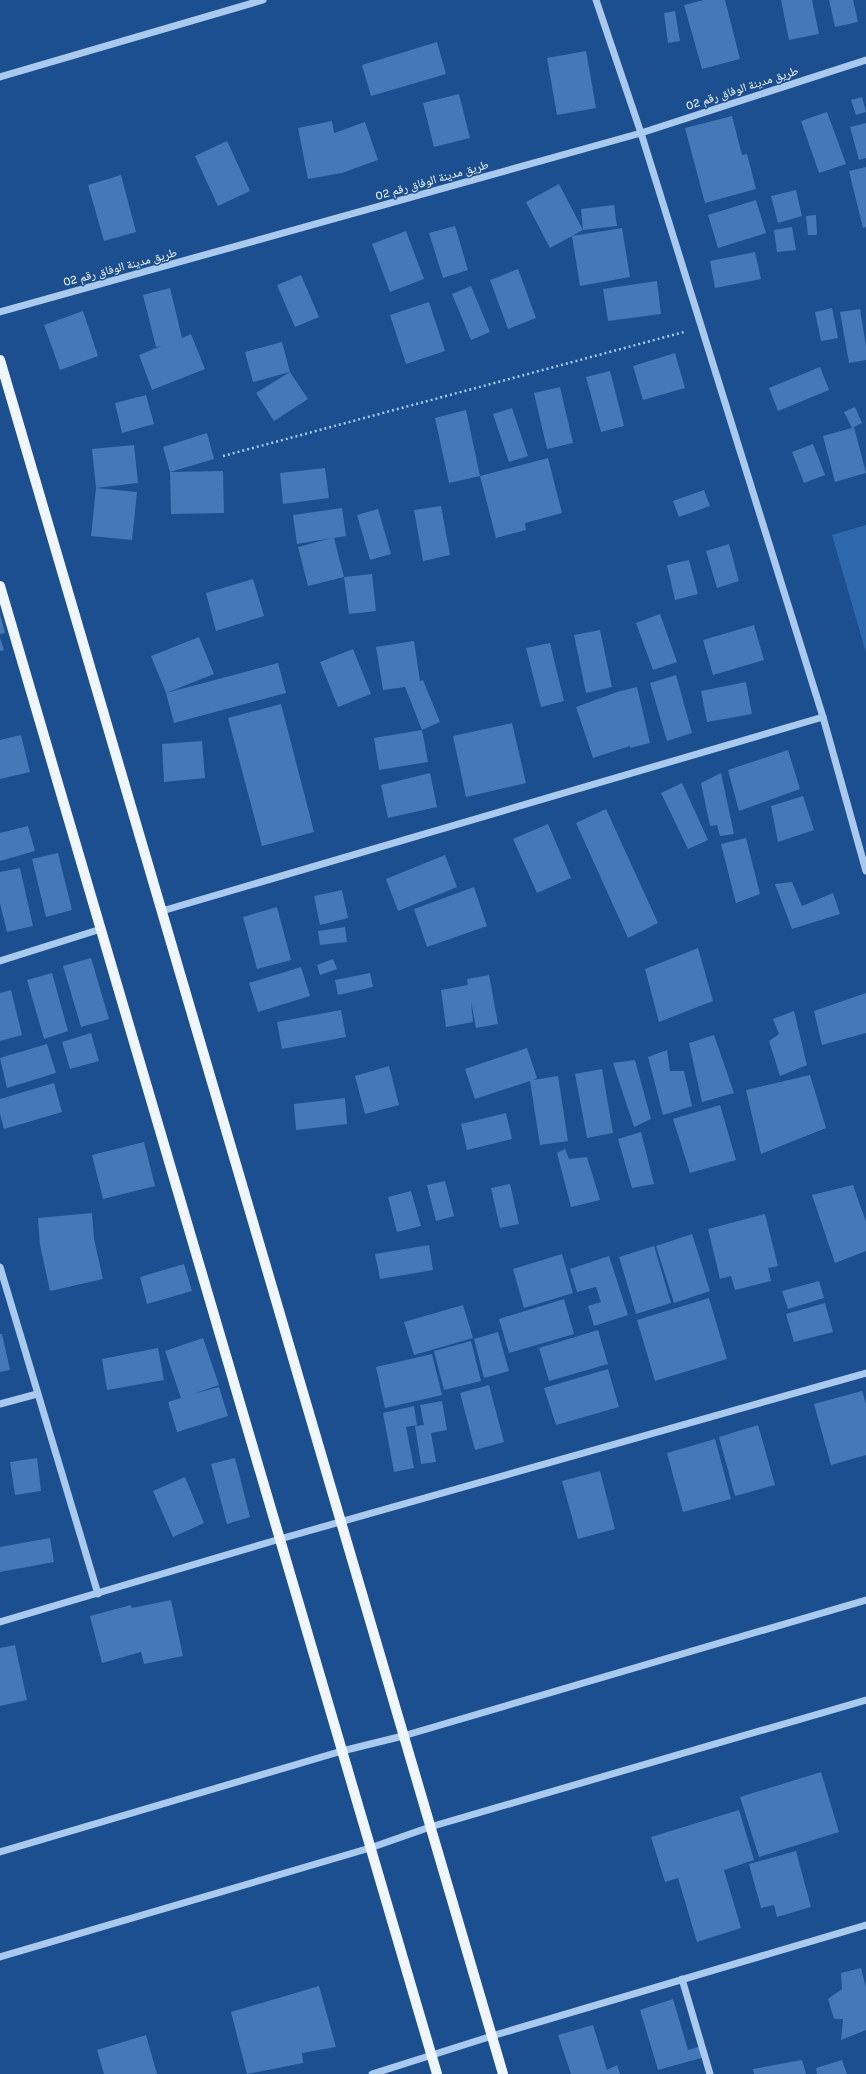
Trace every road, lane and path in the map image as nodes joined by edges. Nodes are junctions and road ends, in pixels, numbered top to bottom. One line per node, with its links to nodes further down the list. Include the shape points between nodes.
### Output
1 (262, 0): 4 (street)
2 (596, 0): 5 (street)
3 (866, 60): 5 (street, طريق مدينة الوفاق رقم 02)
4 (0, 77)
5 (641, 133): 6 (street, طريق مدينة الوفاق رقم 02); 7 (street)
6 (0, 312)
7 (702, 327): 9 (path); 11 (street)
8 (0, 360): 13 (main road)
9 (223, 456)
10 (0, 586): 14 (main road)
11 (823, 717): 12 (street); 13 (street)
12 (866, 871)
13 (162, 911): 20 (main road)
14 (101, 929): 15 (street); 21 (main road)
15 (0, 961)
16 (0, 1267): 18 (street)
17 (866, 1373): 20 (street)
18 (36, 1394): 19 (street); 22 (street)
19 (0, 1404)
20 (341, 1522): 21 (street); 26 (main road)
21 (280, 1539): 22 (street); 27 (main road)
22 (98, 1594): 24 (street)
23 (866, 1600): 26 (street)
24 (0, 1622)
25 (866, 1700): 28 (street)
26 (403, 1736): 27 (street); 28 (main road)
27 (342, 1751): 29 (main road); 30 (street)
28 (430, 1827): 29 (street); 34 (main road)
29 (370, 1848): 32 (street); 35 (main road)
30 (0, 1852)
31 (866, 1925): 33 (street)
32 (0, 1957)
33 (682, 1979): 34 (street); 39 (street)
34 (492, 2036): 35 (street); 38 (main road)
35 (431, 2056): 36 (street); 37 (main road)
36 (372, 2074)
37 (437, 2074)
38 (503, 2074)
39 (710, 2074)

